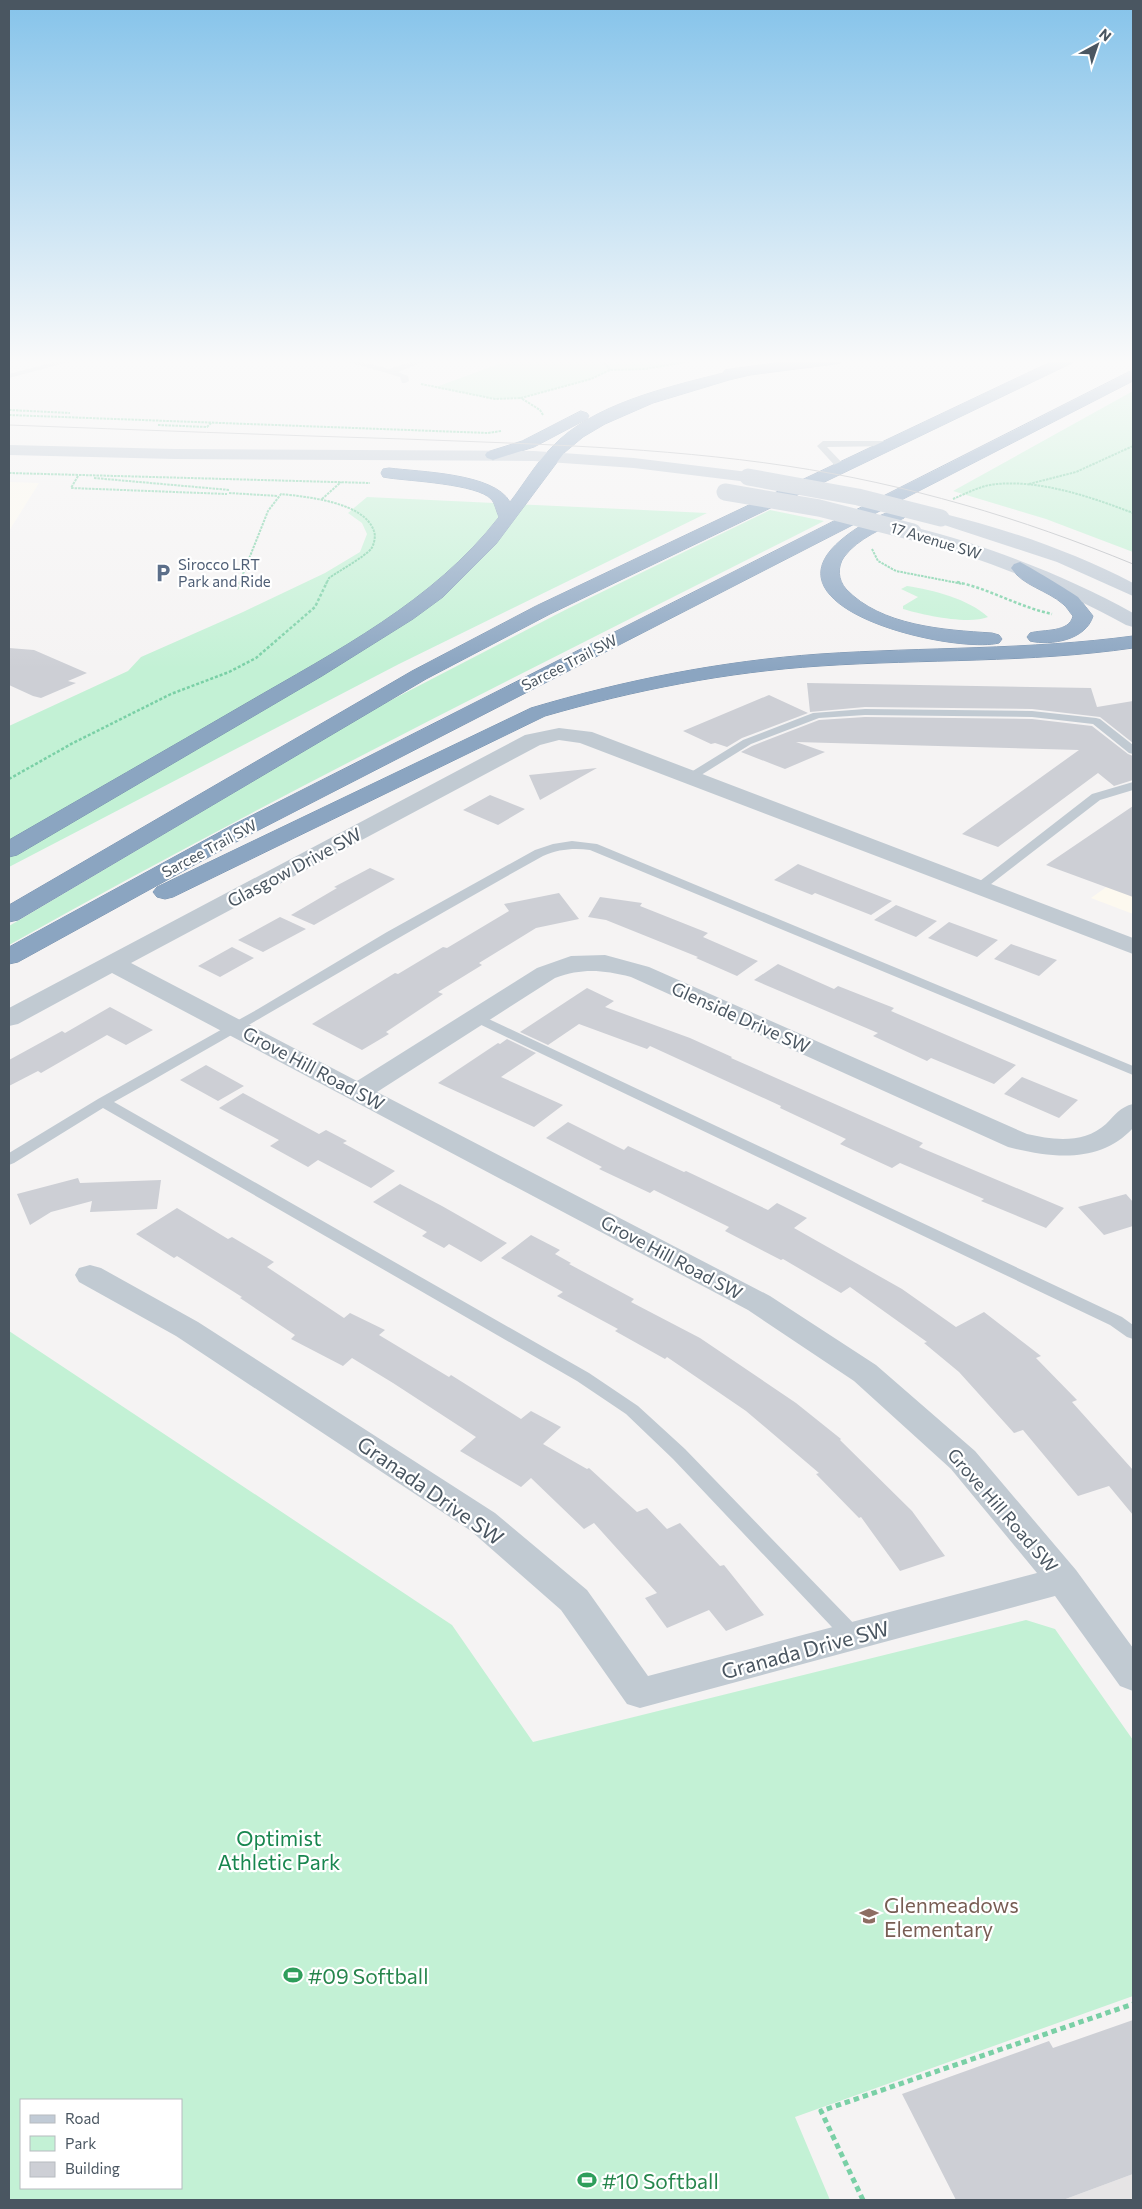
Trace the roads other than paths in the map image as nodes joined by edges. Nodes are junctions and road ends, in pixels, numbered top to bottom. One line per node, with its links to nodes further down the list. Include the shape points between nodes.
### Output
1 (548, 463): 12 (highway)
2 (635, 463): 14 (main road, 17 Avenue SW, bridge, via 748,477 858,497 941,518 1066,560)
3 (837, 463): 7 (lane)
4 (849, 463): 7 (highway)
5 (960, 463): 26 (highway, Sarcee Trail SW, via 248,827)
6 (991, 463): 16 (highway, via 867,531 843,549 831,565 832,583 853,606 904,626 935,633 1017,639)
7 (841, 467): 25 (highway, via 460,652)
8 (370, 473): 9 (main road)
9 (389, 473): 10 (main road); 12 (highway, via 491,490 501,501)
10 (493, 473)
11 (707, 490): 13 (main road, 17 Avenue SW, bridge, via 819,508 913,532)
12 (507, 516): 23 (highway, via 490,540 436,593 376,635)
13 (1020, 568): 15 (main road, 17 Avenue SW, via 1081,594); 16 (highway, via 1070,600 1083,616 1080,625)
14 (1133, 590)
15 (1133, 622): 16 (highway)
16 (1066, 633)
17 (1133, 642): 18 (highway)
18 (1036, 653): 19 (highway, via 1066,658); 26 (highway, via 769,664 684,676 585,698 538,712 505,727 134,906)
19 (1133, 661)
20 (1133, 751): 21 (lane, via 1096,721 1032,714 865,712 818,715 747,742)
21 (689, 777): 24 (street); 29 (street, Glasgow Drive SW, via 584,737 558,734 533,740)
22 (1133, 786): 24 (lane, via 1096,797)
23 (9, 850)
24 (977, 888): 27 (street)
25 (9, 915)
26 (67, 925): 28 (highway, Sarcee Trail SW)
27 (1133, 948)
28 (9, 957)
29 (113, 964): 30 (street, Glasgow Drive SW); 32 (street, Grove Hill Road SW)
30 (9, 1018)
31 (478, 1018): 34 (street, Glenside Drive SW); 36 (street, Glenside Drive SW, via 546,973 571,964 605,963 640,972 1018,1142 1052,1149 1080,1146 1107,1136); 39 (lane, via 1116,1322)
32 (237, 1027): 33 (lane, via 392,934 539,853 555,846 574,844 593,847); 34 (street, Grove Hill Road SW); 35 (lane)
33 (1133, 1071)
34 (358, 1092): 40 (street, Grove Hill Road SW, via 759,1303 865,1373 963,1460)
35 (104, 1102): 37 (lane); 41 (lane, via 583,1377 632,1410 679,1454)
36 (1133, 1112)
37 (9, 1160)
38 (90, 1275): 41 (street, Granada Drive SW, via 187,1329 483,1522 574,1600 640,1693)
39 (1133, 1333)
40 (1063, 1580): 41 (street, Granada Drive SW); 42 (street, Grove Hill Road SW)
41 (854, 1637)
42 (1133, 1676)

